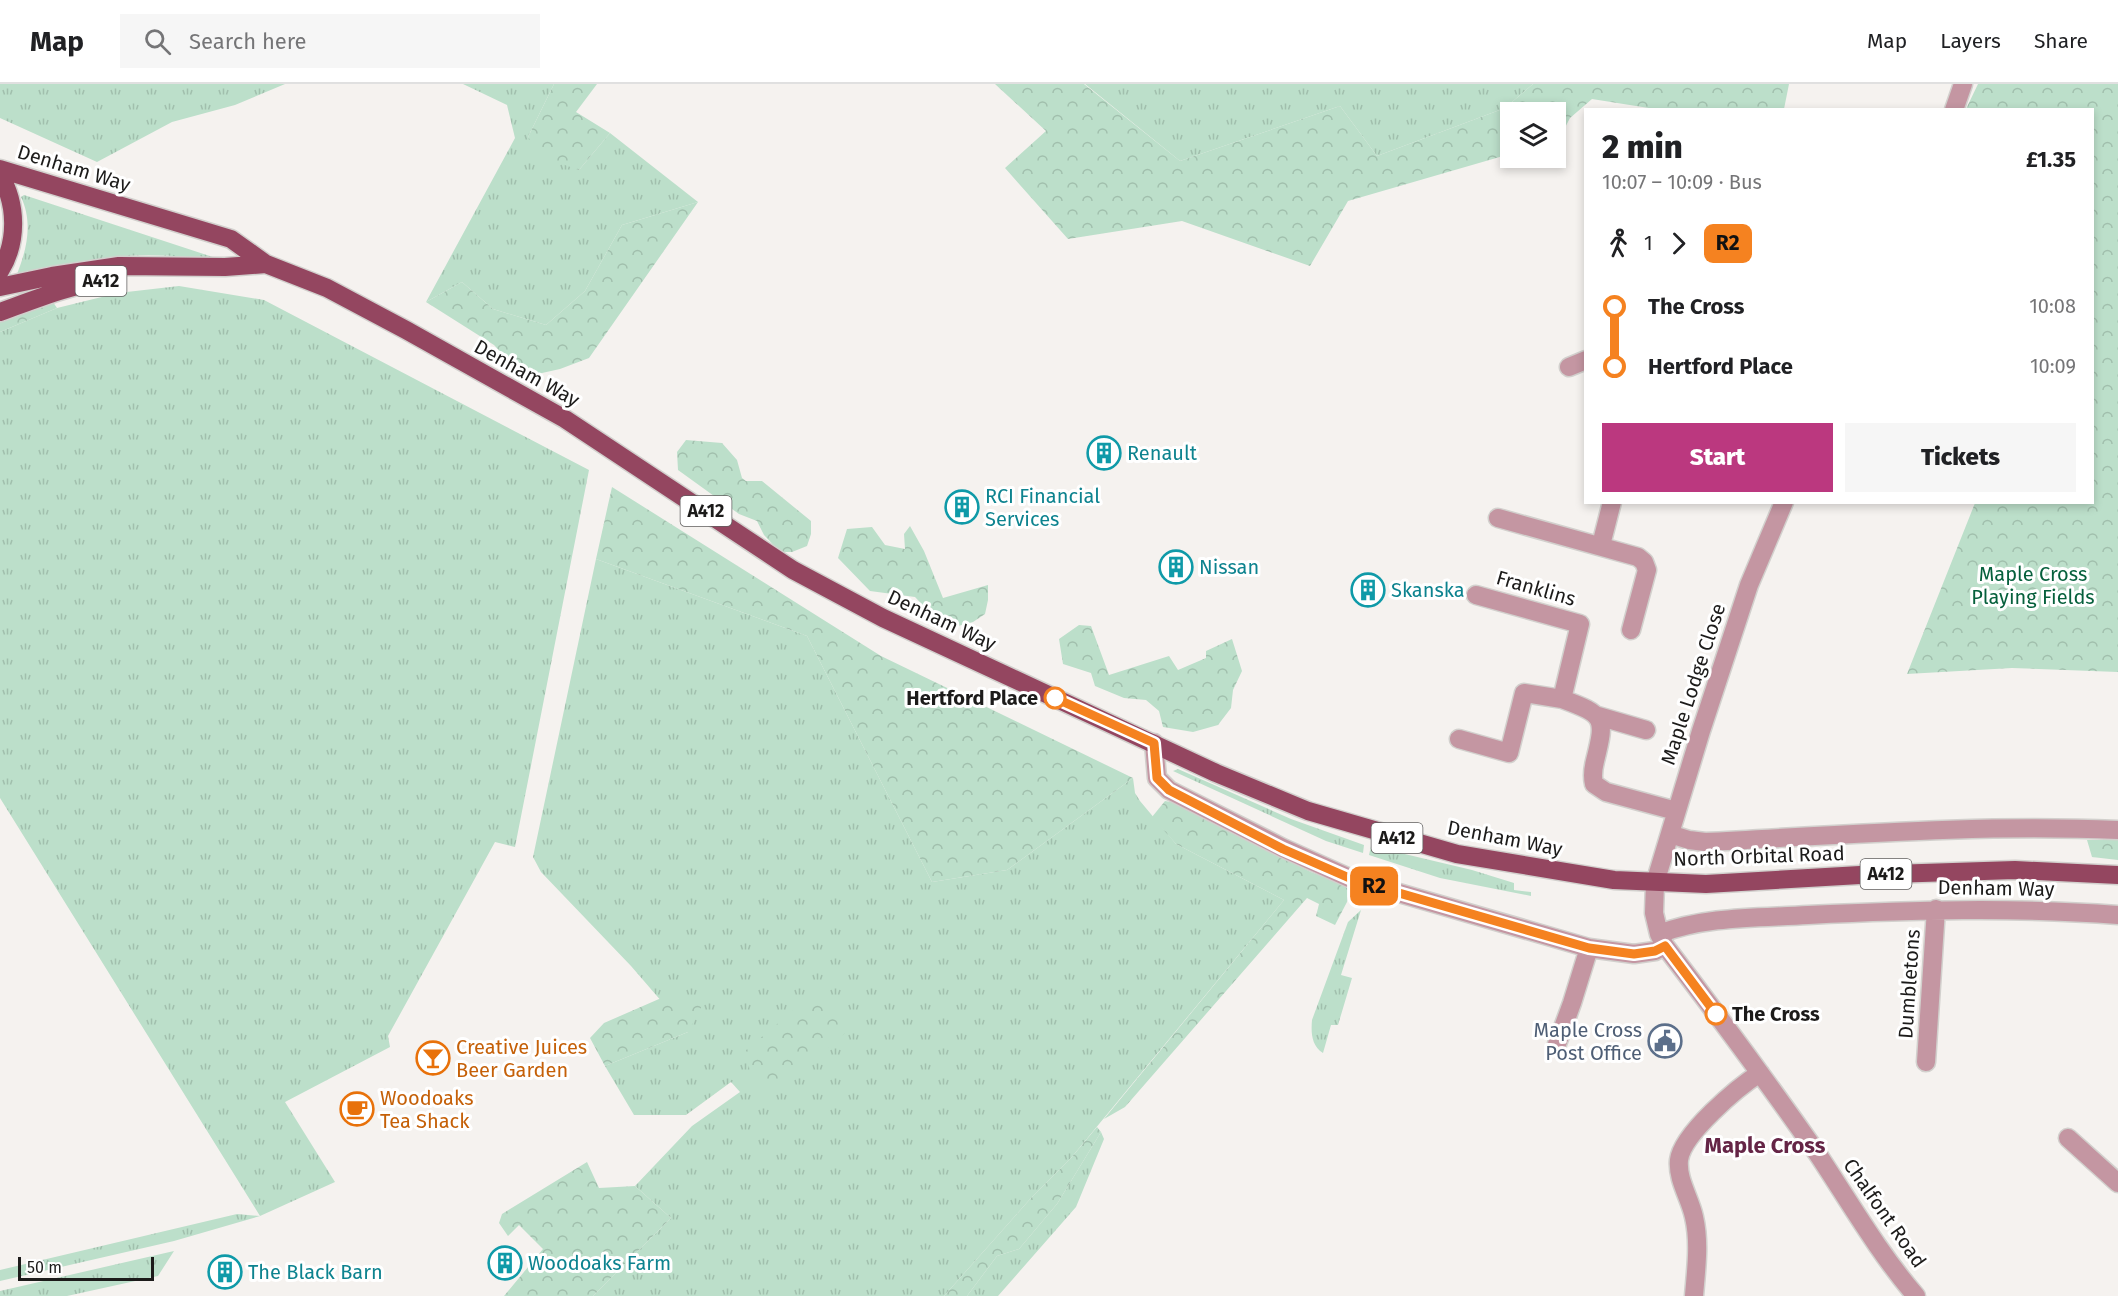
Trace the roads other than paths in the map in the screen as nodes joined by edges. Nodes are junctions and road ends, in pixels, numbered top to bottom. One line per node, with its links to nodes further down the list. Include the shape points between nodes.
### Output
1 (1964, 84): 2 (street)
2 (1955, 108)
3 (0, 169): 5 (main road, Denham Way / A412, via 231,239)
4 (0, 175): 7 (main road, via 14,215 11,245)
5 (266, 264): 6 (main road, Denham Way / A412); 20 (main road, Denham Way / A412, via 327,288 565,419 794,570 883,618)
6 (205, 266): 8 (main road, Denham Way / A412, via 119,266); 9 (main road, A412, via 94,281)
7 (0, 271)
8 (0, 287)
9 (0, 312)
10 (1611, 504): 13 (street)
11 (1779, 504): 21 (street, Maple Lodge Close)
12 (1498, 518): 13 (street)
13 (1601, 545): 15 (street, via 1638,557 1647,570)
14 (1476, 595): 16 (street, Franklins, via 1580,624)
15 (1631, 630)
16 (1562, 699): 17 (street); 19 (street, via 1524,693 1509,753)
17 (1598, 716): 18 (street); 21 (street, via 1602,732 1593,770 1594,784 1606,792)
18 (1646, 730)
19 (1459, 739)
20 (1154, 743): 25 (main road, Denham Way / A412, via 1308,811 1373,831 1457,854); 29 (street, Denham Way, via 1157,778 1169,790 1283,849 1354,880)
21 (1676, 811): 23 (street, Maple Lodge Close)
22 (2118, 830): 23 (street, via 1954,830 1705,842)
23 (1670, 834): 25 (street, Maple Lodge Close)
24 (2118, 875): 25 (main road, North Orbital Road / A412, via 2015,870)
25 (1654, 883): 28 (street, Chalfont Road, via 1654,913)
26 (1936, 909): 27 (street, Denham Way); 28 (street, Denham Way, via 1692,924); 31 (street, Dumbletons)
27 (2118, 915)
28 (1662, 940): 29 (street, Denham Way, via 1655,951 1634,954); 32 (street, Chalfont Road)
29 (1589, 948): 30 (street)
30 (1557, 1044)
31 (1926, 1062)
32 (1760, 1073): 35 (street, via 1711,1113 1683,1147 1679,1159 1681,1179 1694,1217); 36 (street, Chalfont Road, via 1883,1255)
33 (2068, 1138): 34 (street)
34 (2118, 1183)
35 (1694, 1296)
36 (1916, 1296)

